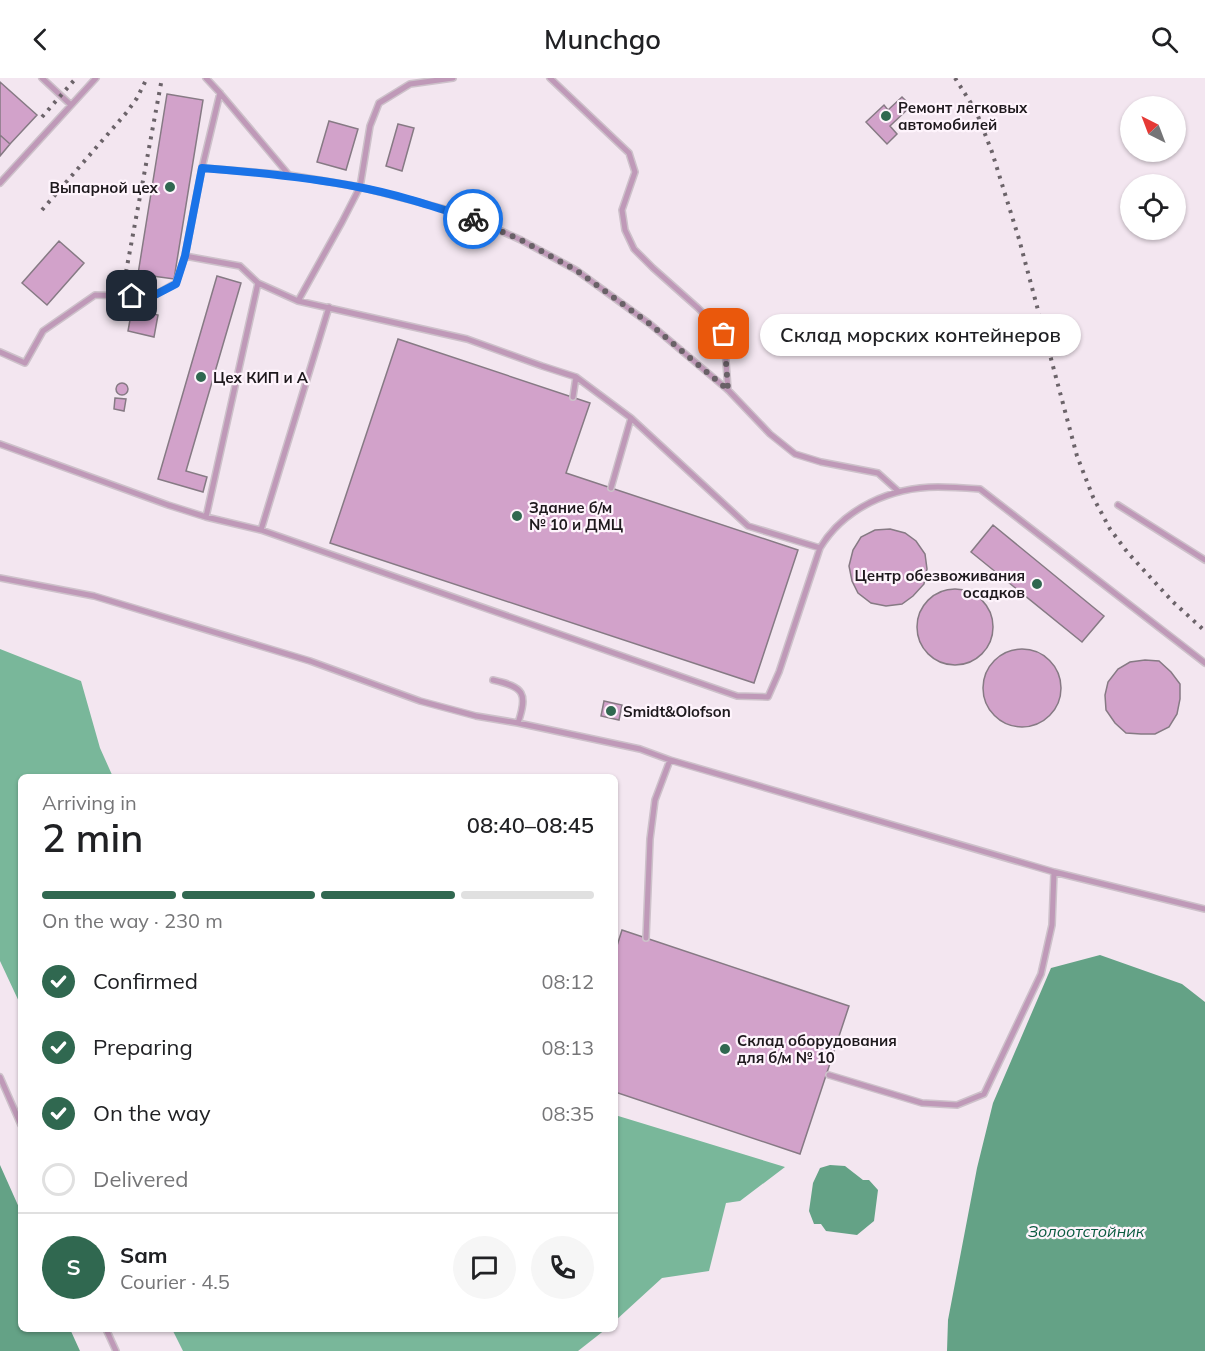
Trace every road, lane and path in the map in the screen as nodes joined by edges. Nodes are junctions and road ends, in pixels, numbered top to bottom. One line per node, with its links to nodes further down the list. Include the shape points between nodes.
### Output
1 (42, 78): 7 (lane)
2 (96, 78): 7 (lane)
3 (206, 78): 6 (lane)
4 (453, 78): 11 (lane, via 410,84 379,103 369,126)
5 (550, 78): 18 (lane, via 629,153 635,172 622,210 625,230 634,249 652,268 724,334)
6 (220, 93): 8 (lane); 9 (lane)
7 (71, 105): 10 (lane)
8 (202, 168): 9 (lane); 12 (lane)
9 (289, 176): 11 (lane)
10 (0, 183)
11 (360, 187): 14 (lane); 18 (lane, via 477,220 576,270 650,324)
12 (185, 256): 13 (lane, via 240,266); 16 (lane, via 176,284 151,297 95,295 44,331 25,363)
13 (258, 283): 14 (lane); 25 (lane)
14 (298, 301): 15 (lane)
15 (329, 307): 17 (lane, via 467,339); 26 (lane)
16 (0, 352)
17 (576, 377): 19 (lane); 20 (lane)
18 (728, 390): 23 (lane, via 795,454 879,473)
19 (573, 397)
20 (631, 418): 22 (lane); 27 (lane, via 748,526)
21 (0, 444): 25 (lane)
22 (611, 488)
23 (898, 491): 27 (lane, via 859,508 828,535); 30 (lane, via 937,487 980,489)
24 (1118, 506): 28 (lane)
25 (206, 517): 26 (lane)
26 (261, 530): 27 (lane, via 737,696 768,697)
27 (820, 548)
28 (1205, 560)
29 (0, 578): 32 (lane, via 94,596 310,661 420,701)
30 (1205, 663)
31 (493, 680): 32 (lane, via 517,688 524,696)
32 (518, 723): 33 (lane)
33 (670, 759): 34 (lane); 36 (lane, via 655,800)
34 (1054, 872): 35 (lane); 37 (lane, via 1052,925 1041,974 984,1094 957,1105 922,1103)
35 (1205, 909)
36 (645, 938)
37 (830, 1075)
38 (0, 1077): 39 (lane)
39 (18, 1118)
40 (107, 1332): 41 (lane)
41 (116, 1351)

